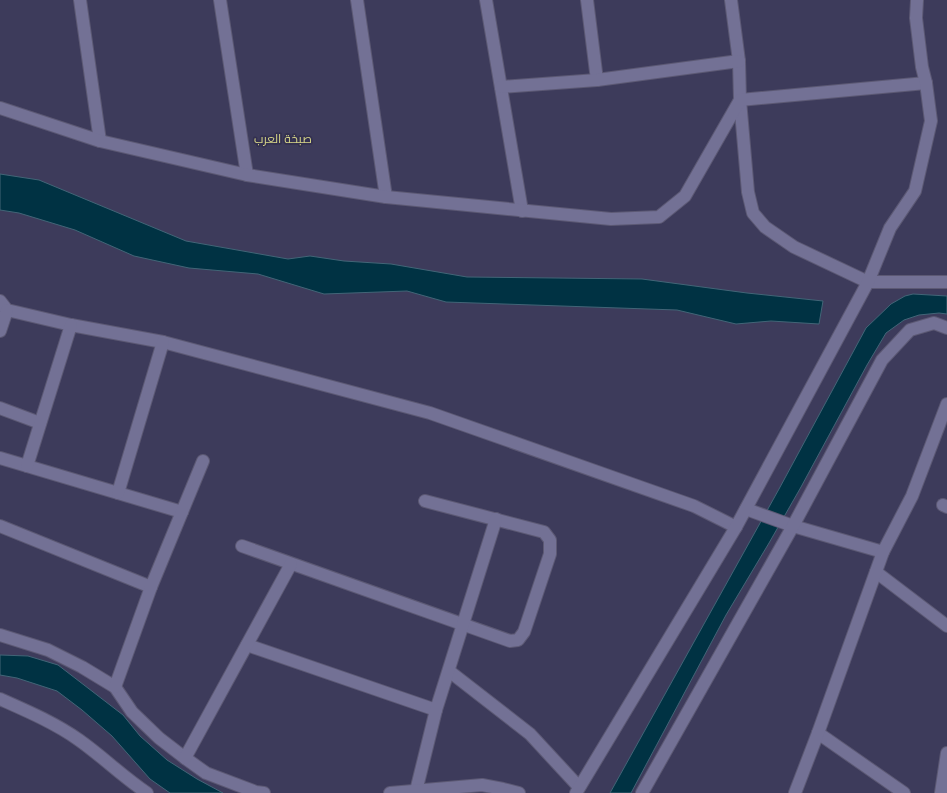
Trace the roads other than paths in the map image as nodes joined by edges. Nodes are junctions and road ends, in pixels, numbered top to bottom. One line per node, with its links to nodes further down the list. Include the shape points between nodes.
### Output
1 (80, 0): 14 (street)
2 (220, 0): 15 (street)
3 (357, 0): 16 (street)
4 (486, 0): 11 (street)
5 (587, 0): 9 (street)
6 (731, 0): 8 (street)
7 (917, 0): 10 (street, via 916,18)
8 (739, 61): 9 (street); 12 (street)
9 (596, 80): 11 (street)
10 (926, 83): 12 (street); 18 (street, via 932,121 915,191 890,228)
11 (501, 87): 17 (street)
12 (740, 100): 17 (street, via 685,196 659,217 611,219); 18 (street, via 748,192 753,213 765,227 794,247)
13 (0, 108): 14 (street)
14 (100, 141): 15 (street)
15 (247, 175): 16 (street)
16 (386, 197): 17 (street)
17 (522, 211)
18 (868, 282): 19 (street); 33 (street)
19 (947, 282)
20 (4, 306): 21 (street); 23 (street)
21 (71, 325): 24 (street); 27 (street)
22 (947, 328): 36 (street, via 934,324 910,330 882,360)
23 (0, 331)
24 (163, 342): 31 (street); 38 (street, via 430,413 694,506)
25 (947, 404): 40 (street, via 912,496)
26 (0, 408): 27 (street)
27 (40, 423): 30 (street)
28 (0, 458): 30 (street)
29 (203, 461): 34 (street)
30 (27, 466): 31 (street)
31 (118, 493): 34 (street)
32 (425, 501): 35 (street)
33 (749, 511): 36 (street); 38 (street)
34 (182, 512): 43 (street)
35 (496, 519): 44 (street); 44 (street, via 544,532 550,540 550,554 524,632 518,640 510,641)
36 (790, 525): 40 (street); 61 (street)
37 (0, 526): 43 (street)
38 (736, 527): 55 (street)
39 (242, 546): 41 (street)
40 (883, 552): 42 (street)
41 (291, 564): 44 (street); 47 (street)
42 (876, 572): 45 (street); 52 (street)
43 (151, 587): 49 (street)
44 (463, 625): 48 (street)
45 (947, 626)
46 (0, 635): 49 (street, via 48,650)
47 (247, 645): 51 (street); 54 (street)
48 (449, 671): 51 (street); 55 (street, via 530,734)
49 (115, 687): 54 (street, via 132,712)
50 (0, 700): 57 (street, via 40,717 79,740)
51 (436, 710): 56 (street)
52 (818, 733): 62 (street); 63 (street)
53 (947, 753): 64 (street)
54 (185, 758): 58 (street, via 206,772)
55 (577, 790)
56 (416, 791): 59 (street); 60 (street, via 482,786)
57 (147, 793)
58 (264, 793)
59 (390, 793)
60 (519, 793)
61 (642, 793)
62 (795, 793)
63 (904, 793)
64 (941, 793)

